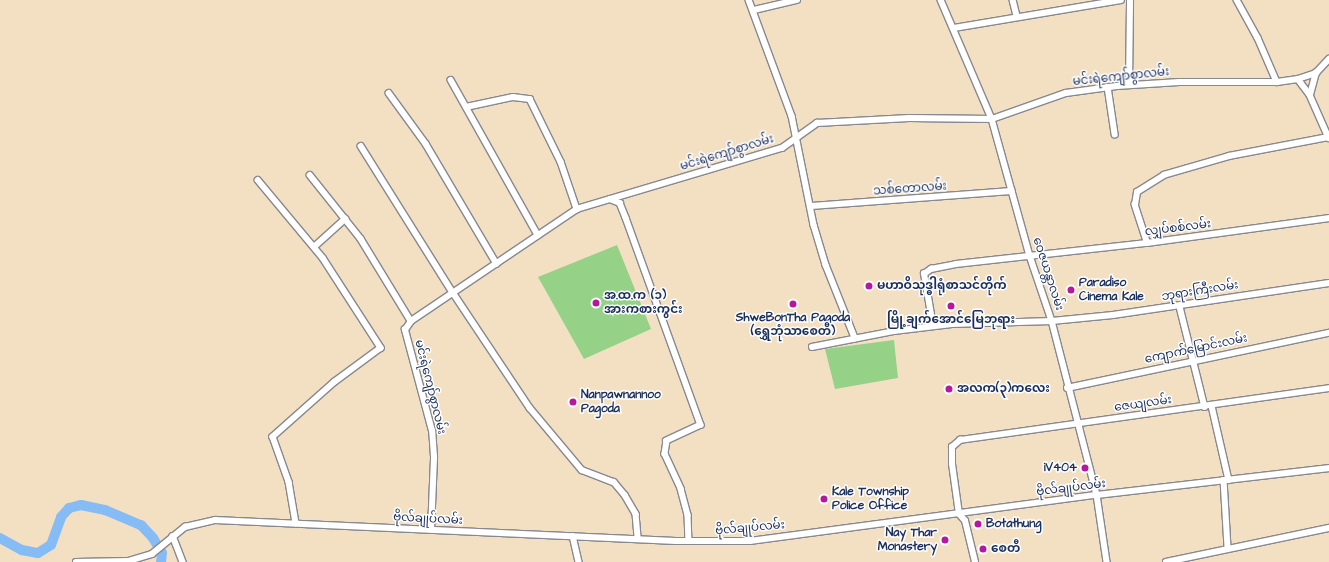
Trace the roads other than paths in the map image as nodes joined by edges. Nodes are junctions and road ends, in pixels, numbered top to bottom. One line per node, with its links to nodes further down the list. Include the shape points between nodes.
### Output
1 (750, 0): 8 (street)
2 (798, 0): 8 (street)
3 (942, 0): 10 (street, ဝေဇယန္တာလမ်း)
4 (1013, 0): 9 (street)
5 (1121, 0): 9 (street)
6 (1130, 0): 16 (street)
7 (1236, 0): 15 (street, via 1258,38)
8 (754, 10): 24 (street, via 792,116)
9 (1017, 16): 10 (street)
10 (954, 28): 21 (street, ဝေဇယန္တာလမ်း)
11 (1329, 59): 12 (street, မင်းရဲကျော်စွာလမ်း)
12 (1316, 73): 13 (street, မင်းရဲကျော်စွာလမ်း); 19 (street)
13 (1298, 79): 15 (street, မင်းရဲကျော်စွာလမ်း); 19 (street)
14 (451, 80): 20 (street)
15 (1277, 82): 16 (street, မင်းရဲကျော်စွာလမ်း)
16 (1129, 84): 17 (street, မင်းရဲကျော်စွာလမ်း)
17 (1108, 87): 21 (street, မင်းရဲကျော်စွာလမ်း, via 1066,93); 22 (street)
18 (389, 93): 38 (street, via 426,144)
19 (1310, 95): 23 (street)
20 (466, 107): 31 (street, via 513,98 530,99 561,162); 34 (street)
21 (992, 119): 24 (street, မင်းရဲကျော်စွာလမ်း, via 909,118 817,123); 28 (street, ဝေဇယန္တာလမ်း)
22 (1115, 134)
23 (1329, 137): 35 (street, via 1230,156 1158,179 1137,192 1135,205)
24 (797, 139): 29 (street, မင်းရဲကျော်စွာလမ်း, via 782,148); 30 (street)
25 (361, 146): 40 (street)
26 (310, 175): 33 (street)
27 (258, 180): 36 (street)
28 (1011, 192): 30 (street, သစ်တောလမ်း); 37 (street, ဝေဇယန္တာလမ်း)
29 (609, 199): 31 (street, မင်းရဲကျော်စွာလမ်း); 64 (street, via 620,203 700,418 701,425 667,441 666,454 681,489 688,515)
30 (811, 206): 46 (street, via 826,265)
31 (577, 209): 34 (street, မင်းရဲကျော်စွာလမ်း)
32 (1329, 218): 35 (street, လျှပ်စစ်လမ်း)
33 (345, 219): 36 (street); 42 (street, via 361,239)
34 (538, 234): 38 (street, မင်းရဲကျော်စွာလမ်း)
35 (1147, 243): 37 (street, လျှပ်စစ်လမ်း)
36 (314, 247): 58 (street, via 381,348 335,382 273,437 289,482)
37 (1030, 256): 43 (street, ဝေဇယန္တာလမ်း); 44 (street, လျှပ်စစ်လမ်း, via 956,264 925,271)
38 (497, 264): 40 (street, မင်းရဲကျော်စွာလမ်း)
39 (1329, 283): 41 (street, ဘုရားကြီးလမ်း)
40 (454, 294): 42 (street, မင်းရဲကျော်စွာလမ်း); 63 (street, via 514,384 565,453 582,470 614,482 625,495 636,514)
41 (1180, 307): 43 (street, ဘုရားကြီးလမ်း); 48 (street)
42 (411, 321): 60 (street, မင်းရဲကျော်စွာလမ်း, via 405,330 432,431 434,457)
43 (1052, 321): 44 (street, ဘုရားကြီးလမ်း); 49 (street, ဝေဇယန္တာလမ်း)
44 (933, 326): 46 (street, ဘုရားကြီးလမ်း)
45 (1329, 333): 48 (street, ကျောက်မြောင်းလမ်း)
46 (855, 338): 47 (street, ဘုရားကြီးလမ်း)
47 (812, 347)
48 (1192, 361): 49 (street, ကျောက်မြောင်းလမ်း); 52 (street)
49 (1067, 388): 53 (street, ဝေဇယန္တာလမ်း)
50 (1329, 388): 51 (street, ဇေယျလမ်း)
51 (1212, 406): 52 (street, ဇေယျလမ်း); 55 (street)
52 (1205, 407): 53 (street, ဇေယျလမ်း)
53 (1077, 424): 56 (street, ဝေဇယန္တာလမ်း); 57 (street, ဇေယျလမ်း, via 960,440 952,447)
54 (1329, 468): 55 (street, ဗိုလ်ချုပ်လမ်း)
55 (1227, 480): 56 (street, ဗိုလ်ချုပ်လမ်း); 65 (street)
56 (1097, 495): 57 (street, ဗိုလ်ချုပ်လမ်း); 70 (street, ဝေဇယန္တာလမ်း)
57 (959, 514): 64 (street, ဗိုလ်ချုပ်လမ်း, via 750,541); 69 (street, via 965,521)
58 (296, 523): 60 (street, ဗိုလ်ချုပ်လမ်း); 61 (street, ဗိုလ်ချုပ်လမ်း, via 228,519 203,521 185,526)
59 (1329, 528): 65 (street)
60 (431, 530): 62 (street, ဗိုလ်ချုပ်လမ်း)
61 (173, 536): 66 (street, ဗိုလ်ချုပ်လမ်း, via 152,554 129,561); 67 (street)
62 (573, 536): 63 (street, ဗိုလ်ချုပ်လမ်း); 68 (street)
63 (638, 539): 64 (street, ဗိုလ်ချုပ်လမ်း)
64 (689, 541)
65 (1228, 548): 71 (street)
66 (76, 562)
67 (183, 562)
68 (580, 562)
69 (976, 562)
70 (1107, 562)
71 (1166, 562)

